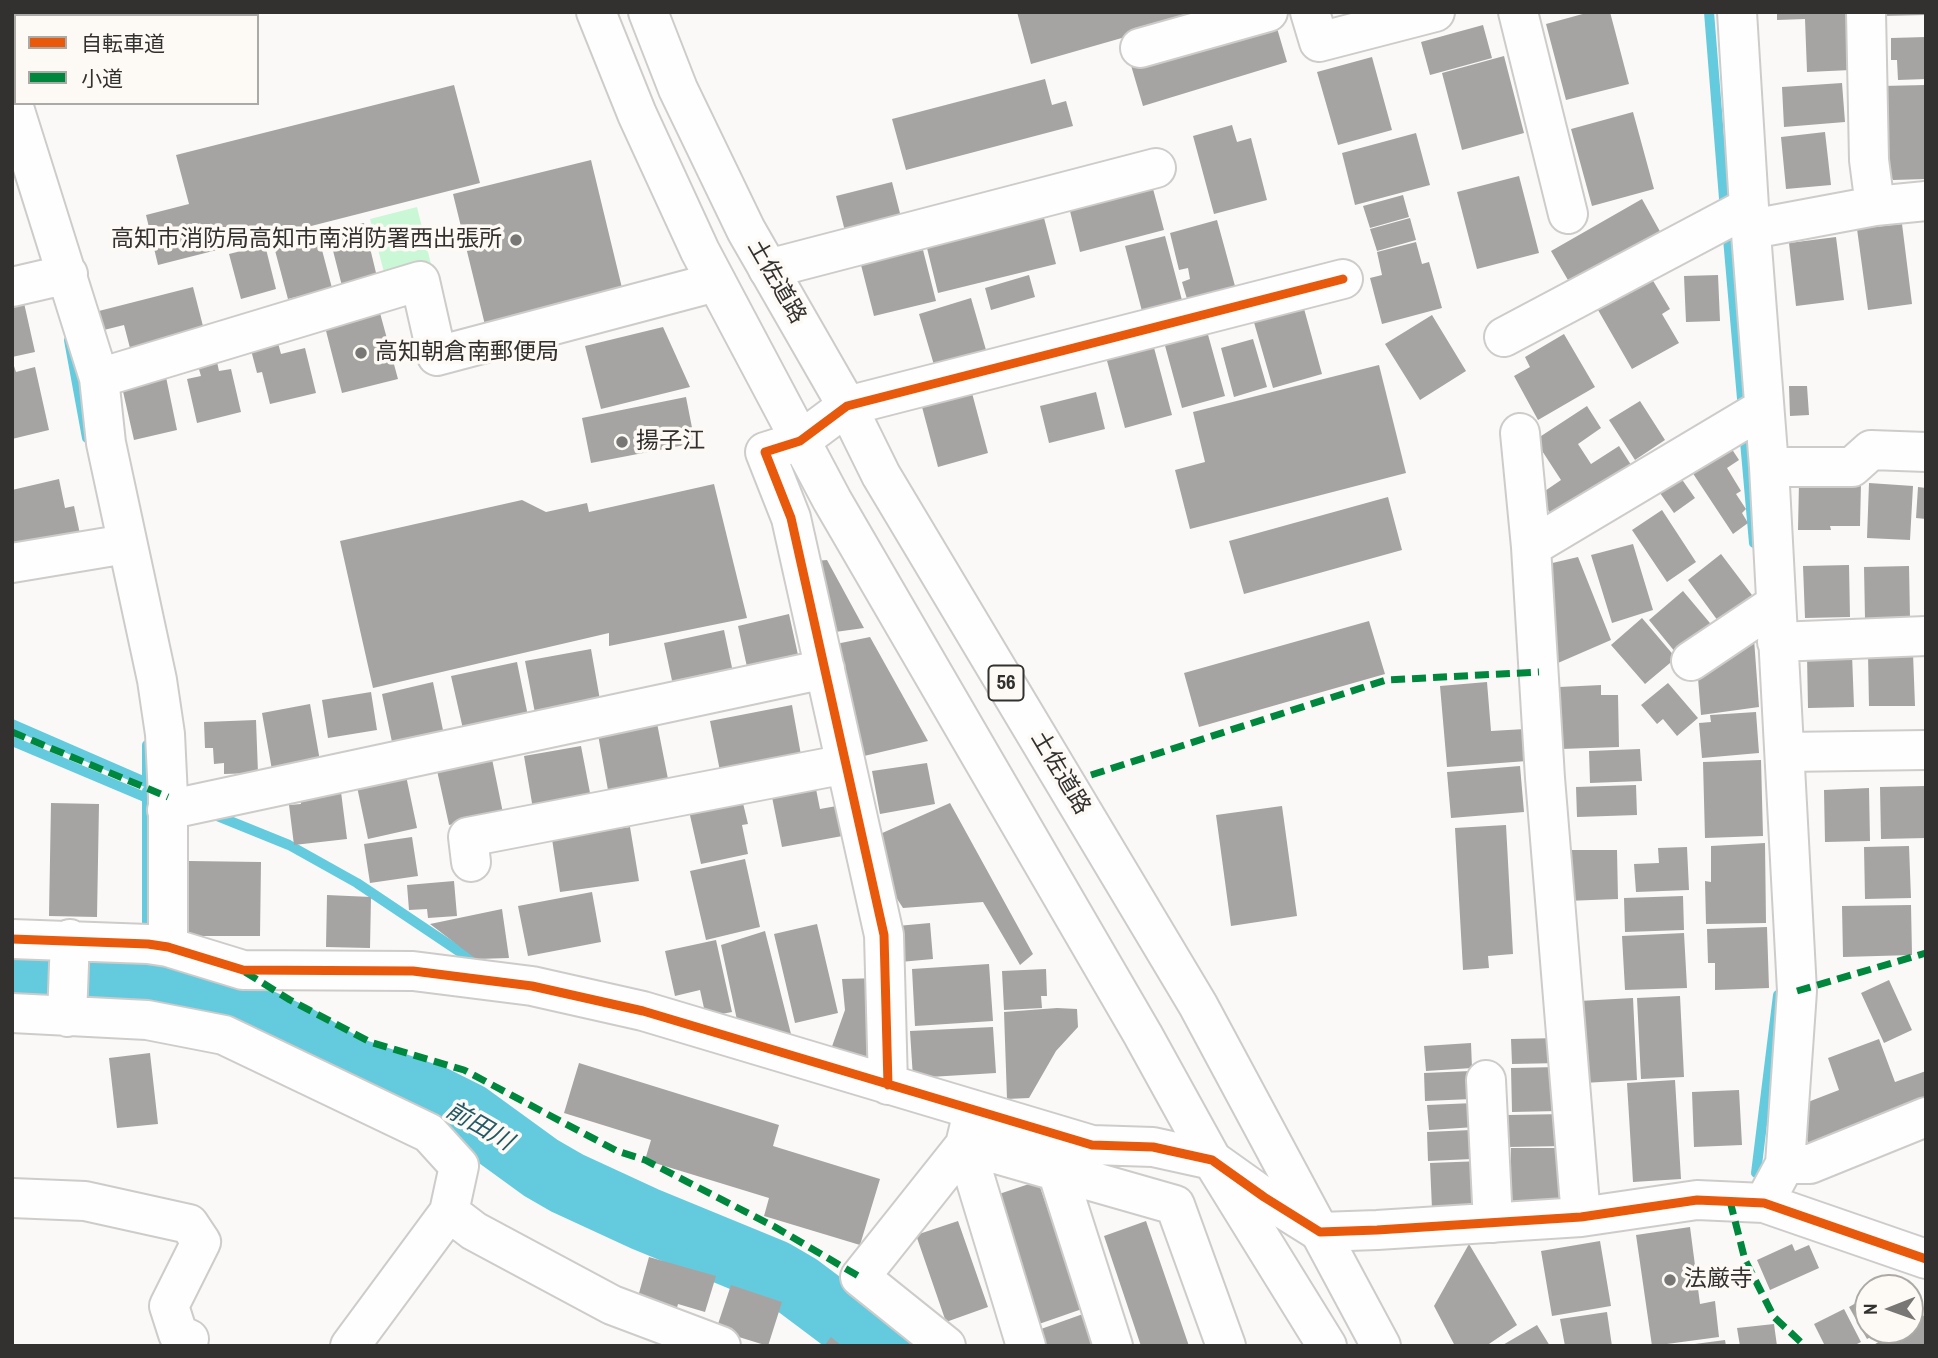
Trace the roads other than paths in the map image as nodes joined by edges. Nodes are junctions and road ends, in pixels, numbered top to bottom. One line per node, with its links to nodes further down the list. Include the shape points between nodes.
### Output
1 (596, 12): 19 (main road, via 637,114)
2 (648, 12): 16 (main road, 土佐道路 / 56, via 678,89)
3 (1268, 12): 9 (main road)
4 (1310, 12): 5 (main road, via 1319,42)
5 (1435, 12)
6 (1518, 12): 14 (main road)
7 (1737, 12): 15 (main road)
8 (1867, 12): 13 (main road, via 1869,160)
9 (1140, 48)
10 (12, 101): 18 (main road)
11 (1156, 168): 16 (main road)
12 (1926, 201): 13 (main road)
13 (1875, 206): 15 (main road)
14 (1568, 214)
15 (1738, 218): 20 (main road); 23 (main road)
16 (768, 269): 22 (main road, 土佐道路 / 56)
17 (1343, 279): 22 (main road)
18 (44, 280): 21 (main road, via 79,317)
19 (716, 282): 21 (main road, via 437,356 420,281); 25 (main road)
20 (1504, 337)
21 (99, 378): 28 (main road)
22 (847, 407): 25 (main road); 57 (main road, 土佐道路 / 56, via 881,475 1198,1005)
23 (1751, 416): 27 (main road); 29 (main road)
24 (1520, 433): 29 (main road)
25 (800, 441): 34 (main road, via 765,452 791,518); 49 (main road)
26 (1926, 452): 27 (main road, via 1871,450 1852,467)
27 (1769, 467): 31 (main road)
28 (113, 546): 30 (main road); 38 (main road, via 157,680 165,734)
29 (1531, 547): 55 (main road)
30 (12, 563)
31 (1770, 618): 32 (main road); 33 (main road); 36 (main road)
32 (1926, 636)
33 (1691, 661)
34 (825, 668): 37 (main road); 38 (main road)
35 (1926, 750): 36 (main road)
36 (1786, 752): 50 (main road, via 1797,991)
37 (846, 764): 39 (main road, via 468,837); 46 (main road, via 884,935)
38 (167, 810): 42 (main road)
39 (471, 862)
40 (12, 939): 41 (main road)
41 (70, 939): 42 (main road); 44 (main road)
42 (168, 947): 46 (main road, via 243,970 413,971 532,986 643,1011)
43 (12, 1013): 44 (main road)
44 (67, 1017): 54 (main road, via 147,1020 224,1035 429,1133 459,1166)
45 (1486, 1080): 56 (main road)
46 (888, 1086): 48 (main road)
47 (1926, 1117): 50 (main road, via 1810,1164)
48 (969, 1128): 49 (main road, via 1092,1145 1153,1147); 51 (main road); 62 (main road, via 860,1277); 63 (main road)
49 (1212, 1160): 57 (main road); 66 (main road)
50 (1785, 1164): 53 (main road)
51 (1057, 1171): 64 (main road); 65 (main road, via 1175,1205)
52 (12, 1198): 59 (main road, via 85,1201 189,1224 201,1242 169,1306 178,1334)
53 (1764, 1203): 55 (main road, via 1697,1200); 58 (main road)
54 (449, 1212): 60 (main road); 61 (main road, via 474,1231 612,1305)
55 (1581, 1217): 56 (main road)
56 (1493, 1223): 57 (main road)
57 (1320, 1232): 67 (main road, 土佐道路 / 56)
58 (1926, 1259)
59 (192, 1343)
60 (350, 1346)
61 (721, 1346)
62 (946, 1346)
63 (1026, 1346)
64 (1113, 1346)
65 (1226, 1346)
66 (1326, 1346)
67 (1381, 1346)

